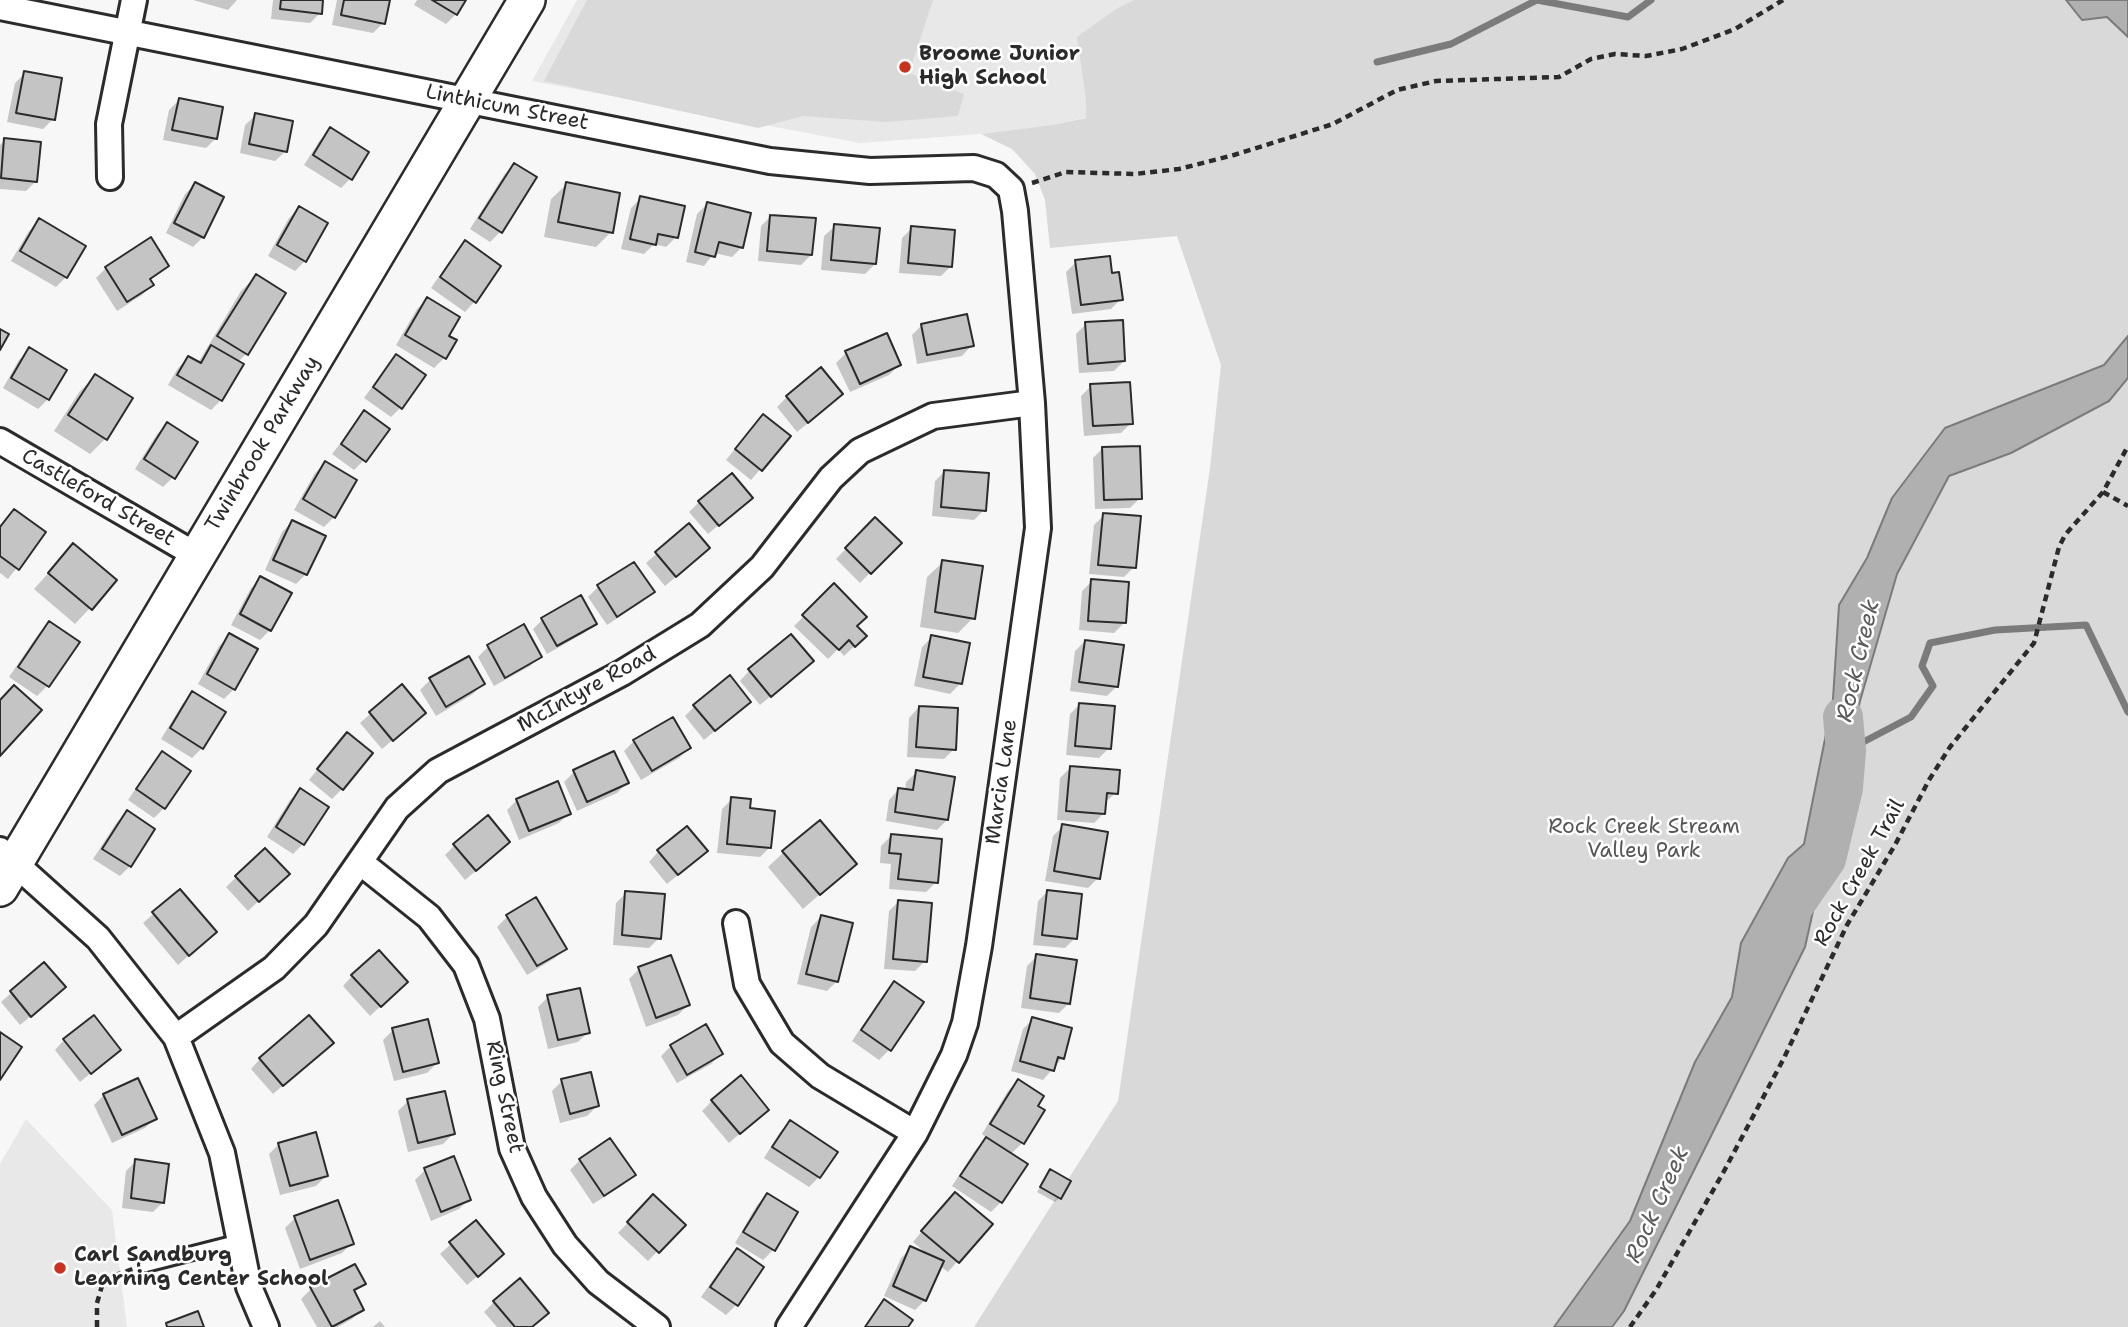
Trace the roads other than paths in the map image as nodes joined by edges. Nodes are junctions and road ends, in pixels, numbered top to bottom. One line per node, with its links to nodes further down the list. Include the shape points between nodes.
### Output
1 (134, 0): 4 (street)
2 (527, 0): 5 (street, Twinbrook Parkway)
3 (0, 7): 4 (street, Linthicum Street)
4 (127, 33): 5 (street, Linthicum Street); 6 (street, via 109,124)
5 (468, 100): 7 (street, Linthicum Street, via 770,161 870,170 974,168 996,175); 10 (street, Twinbrook Parkway)
6 (110, 177)
7 (1011, 189): 8 (street, Marcia Lane)
8 (1032, 403): 11 (street, McIntyre Road, via 933,415 860,451 831,478 762,567 700,625 622,673 438,772 397,808); 15 (street, Marcia Lane, via 1038,528 979,946 965,1023)
9 (0, 441): 10 (street, Castleford Street)
10 (196, 555): 12 (street, Twinbrook Parkway)
11 (360, 862): 14 (street, McIntyre Road, via 316,925 274,968); 19 (street, Ring Street, via 429,917 466,965 487,1019 512,1148 534,1198 565,1245 598,1282)
12 (5, 867): 14 (street, via 98,938)
13 (736, 923): 15 (street, via 747,985 782,1043 820,1076)
14 (176, 1037): 16 (street, via 222,1153)
15 (915, 1133): 20 (street, Marcia Lane)
16 (240, 1241): 17 (lane); 18 (street, via 249,1287)
17 (146, 1265)
18 (265, 1327)
19 (657, 1327)
20 (789, 1327)

